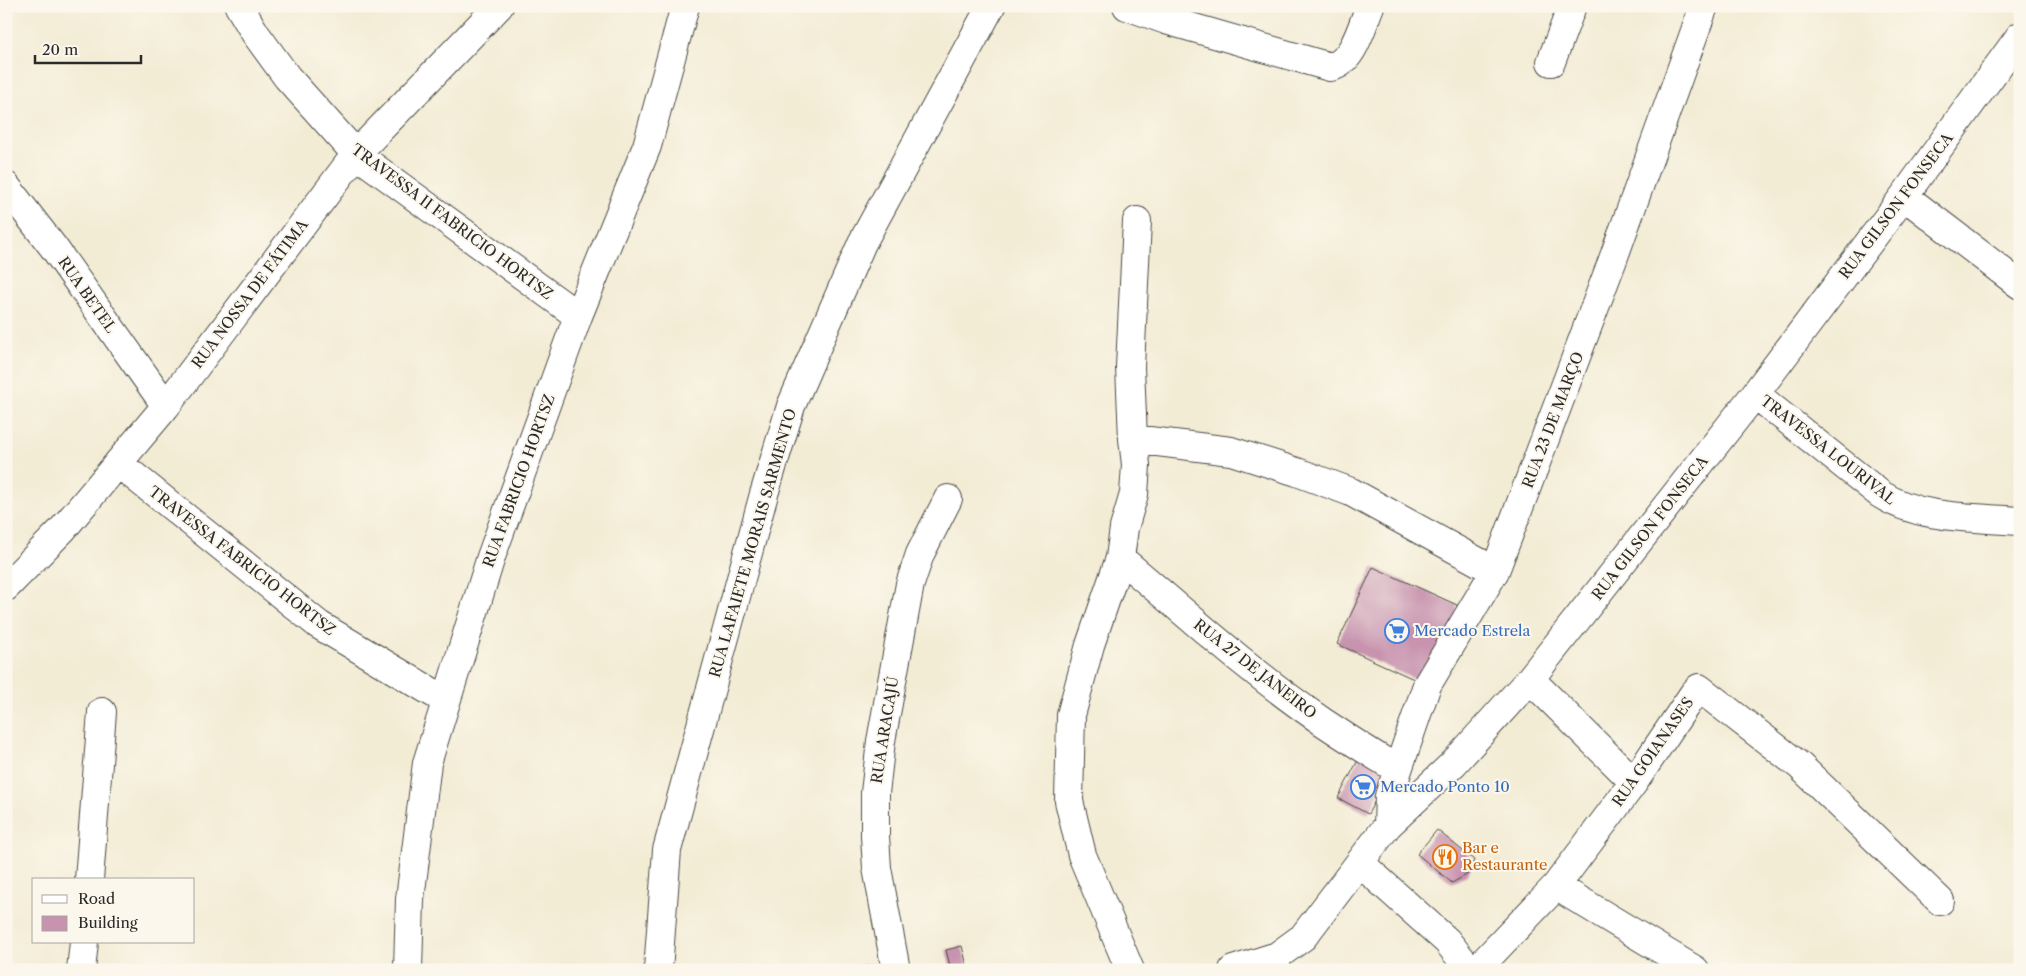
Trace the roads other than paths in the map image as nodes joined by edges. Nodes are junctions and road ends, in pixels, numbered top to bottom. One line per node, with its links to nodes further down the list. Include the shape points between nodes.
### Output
1 (239, 6): 11 (street, TRAVESSA II FABRICIO HORTSZ, via 287,77)
2 (499, 6): 11 (street, RUA NOSSA DE FÁTIMA)
3 (685, 6): 16 (street, RUA FABRICIO HORTSZ, via 646,146)
4 (992, 6): 39 (street, RUA LAFAIETE MORAIS SARMENTO, via 862,243 791,406 666,850)
5 (1127, 6): 6 (street, via 1330,67 1343,62)
6 (1370, 6)
7 (1572, 6): 10 (street)
8 (1704, 6): 24 (street, RUA 23 DE MARÇO, via 1606,279)
9 (2020, 36): 13 (street, RUA GILSON FONSECA)
10 (1552, 62)
11 (356, 154): 16 (street, TRAVESSA II FABRICIO HORTSZ); 18 (street, RUA NOSSA DE FÁTIMA)
12 (6, 186): 18 (street, RUA BETEL)
13 (1904, 196): 15 (street); 17 (street, RUA GILSON FONSECA)
14 (1137, 221): 19 (street, via 1130,367)
15 (2020, 285)
16 (578, 316): 27 (street, RUA FABRICIO HORTSZ, via 491,557)
17 (1755, 394): 22 (street, TRAVESSA LOURIVAL, via 1896,505 1926,512); 26 (street, RUA GILSON FONSECA)
18 (166, 406): 20 (street, RUA NOSSA DE FÁTIMA)
19 (1133, 439): 23 (street, via 1136,465 1134,494 1124,528); 24 (street, via 1231,451 1297,472 1350,492)
20 (118, 464): 25 (street, RUA NOSSA DE FÁTIMA, via 62,530); 27 (street, TRAVESSA FABRICIO HORTSZ, via 319,625)
21 (948, 499): 40 (street, RUA ARACAJÚ, via 920,554 910,584 875,794 878,868)
22 (2020, 521)
23 (1120, 558): 29 (street, RUA 27 DE JANEIRO, via 1278,689); 41 (street, via 1090,645 1071,715 1069,801 1082,855)
24 (1495, 571): 29 (street, RUA 23 DE MARÇO, via 1427,685)
25 (6, 587)
26 (1530, 679): 30 (street); 31 (street, RUA GILSON FONSECA, via 1454,763)
27 (445, 700): 38 (street, RUA FABRICIO HORTSZ, via 427,763 410,899)
28 (102, 712): 33 (street)
29 (1397, 769): 31 (street, RUA 23 DE MARÇO, via 1389,796)
30 (1634, 782): 34 (street, RUA GOIANASES); 35 (street, RUA GOIANASES, via 1699,688 1800,766)
31 (1388, 825): 32 (street, RUA GILSON FONSECA)
32 (1360, 863): 42 (street, RUA GILSON FONSECA, via 1303,937 1277,956); 43 (street, via 1447,941)
33 (89, 878)
34 (1556, 886): 44 (street, RUA GOIANASES); 45 (street)
35 (1940, 901)
36 (84, 944): 37 (street)
37 (81, 970)
38 (408, 970)
39 (658, 970)
40 (896, 970)
41 (1130, 970)
42 (1234, 970)
43 (1470, 970)
44 (1476, 970)
45 (1695, 970)

